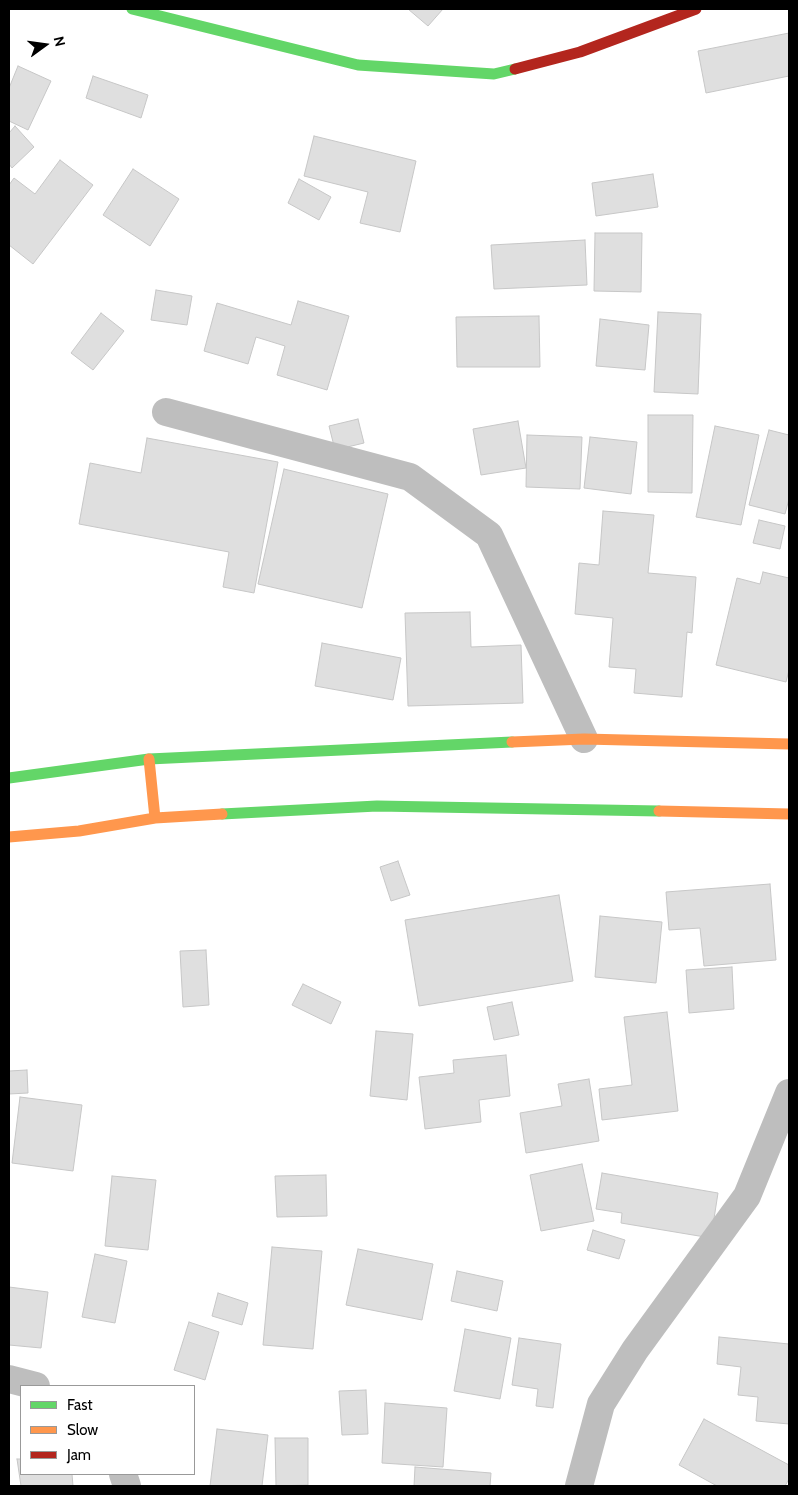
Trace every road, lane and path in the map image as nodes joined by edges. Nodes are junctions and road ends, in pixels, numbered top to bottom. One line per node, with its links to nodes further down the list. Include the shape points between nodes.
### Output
1 (132, 9): 2 (street, via 358,66 494,74 580,52)
2 (696, 9)
3 (166, 412): 4 (street, via 410,477 489,535)
4 (584, 738): 5 (street); 6 (street)
5 (789, 744)
6 (149, 759): 7 (street); 9 (street)
7 (9, 778)
8 (789, 814): 9 (street, via 377,806)
9 (155, 818): 10 (street, via 79,831)
10 (9, 837)
11 (789, 1094): 14 (street, via 747,1196 635,1350 601,1404)
12 (9, 1379): 13 (street)
13 (32, 1385)
14 (579, 1486)

